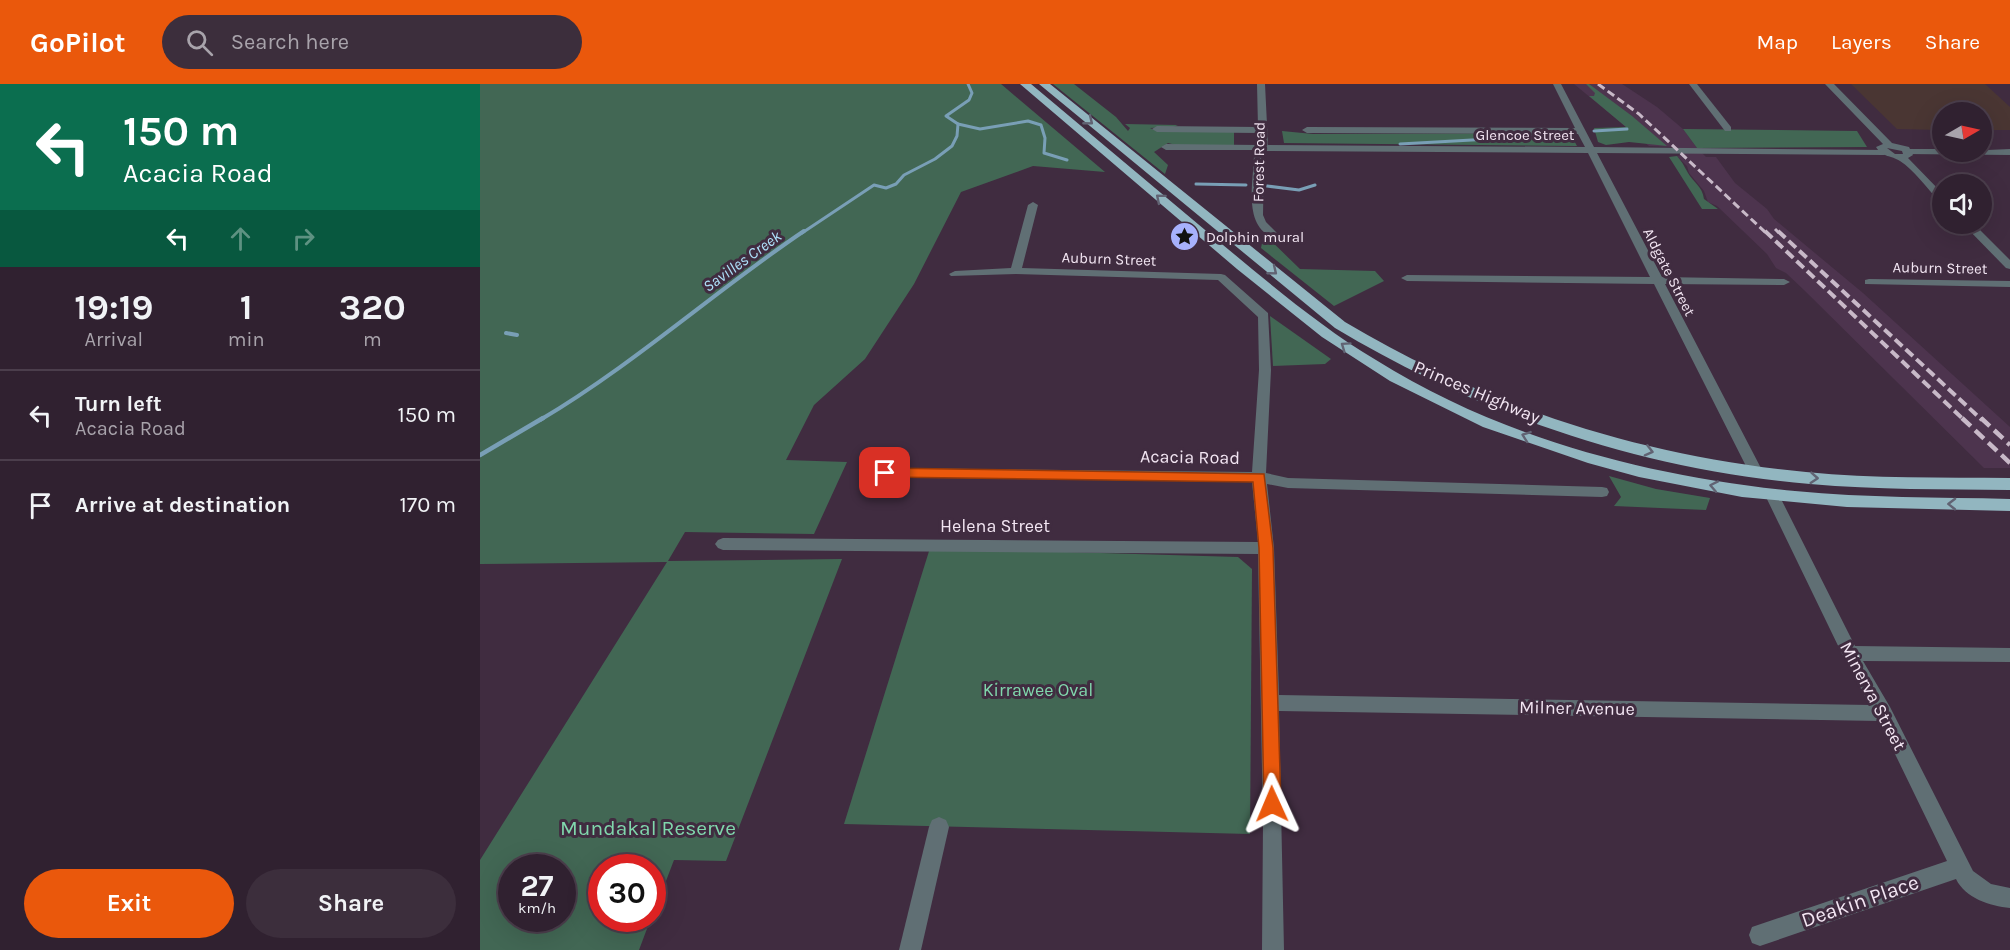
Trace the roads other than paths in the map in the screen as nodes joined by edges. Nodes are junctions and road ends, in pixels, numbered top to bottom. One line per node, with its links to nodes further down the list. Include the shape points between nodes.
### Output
1 (1025, 84): 35 (highway, Princes Highway, one-way to 1, via 1655,474 1566,449 1478,417 1394,378 1301,314)
2 (1044, 84): 30 (highway, Princes Highway, one-way to 30, via 1340,325 1401,362 1490,402 1593,436 1664,455)
3 (1261, 84): 9 (street, Forest Road)
4 (1557, 84): 11 (street, Aldgate Street)
5 (1694, 84): 8 (street)
6 (1829, 84): 14 (street)
7 (1157, 129): 9 (street)
8 (1728, 129)
9 (1261, 130): 13 (street, Forest Road)
10 (1307, 130): 11 (street, Glencoe Street)
11 (1581, 131): 15 (street, Aldgate Street)
12 (1166, 147): 13 (street, Glencoe Street)
13 (1263, 148): 15 (street, Glencoe Street); 20 (street, Forest Road, via 1258,215)
14 (1886, 148): 15 (street, Glencoe Street); 17 (street)
15 (1592, 150): 26 (street, Aldgate Street)
16 (2010, 152): 17 (street)
17 (1905, 154): 18 (street)
18 (1932, 186)
19 (1033, 205): 23 (street)
20 (1273, 234)
21 (1978, 234): 22 (street)
22 (2010, 266)
23 (1016, 271): 24 (street, Auburn Street); 32 (street, Auburn Street, via 1221,277 1264,316)
24 (955, 274)
25 (1407, 278): 26 (street)
26 (1656, 280): 27 (street); 30 (street, Aldgate Street)
27 (1784, 282)
28 (1869, 282): 29 (street, Auburn Street)
29 (2010, 284)
30 (1756, 472): 33 (highway, Princes Highway, one-way to 33, via 1852,481)
31 (885, 473): 32 (street, Acacia Road)
32 (1259, 477): 34 (street, Acacia Road, via 1288,483); 38 (street)
33 (2006, 484)
34 (1602, 492)
35 (1772, 495): 36 (highway, Princes Highway, one-way to 35); 39 (street, Minerva Street)
36 (2010, 505)
37 (723, 544): 38 (street, Helena Street)
38 (1266, 548): 41 (street)
39 (1850, 653): 40 (street); 42 (street, Minerva Street)
40 (2010, 655)
41 (1270, 703): 42 (street, Milner Avenue); 48 (street)
42 (1884, 713): 44 (street, Minerva Street)
43 (939, 827): 47 (street)
44 (1960, 867): 45 (street, Minerva Street, via 1965,878 1981,891); 46 (street, Deakin Place)
45 (2010, 898)
46 (1760, 935)
47 (910, 950)
48 (1273, 950)

